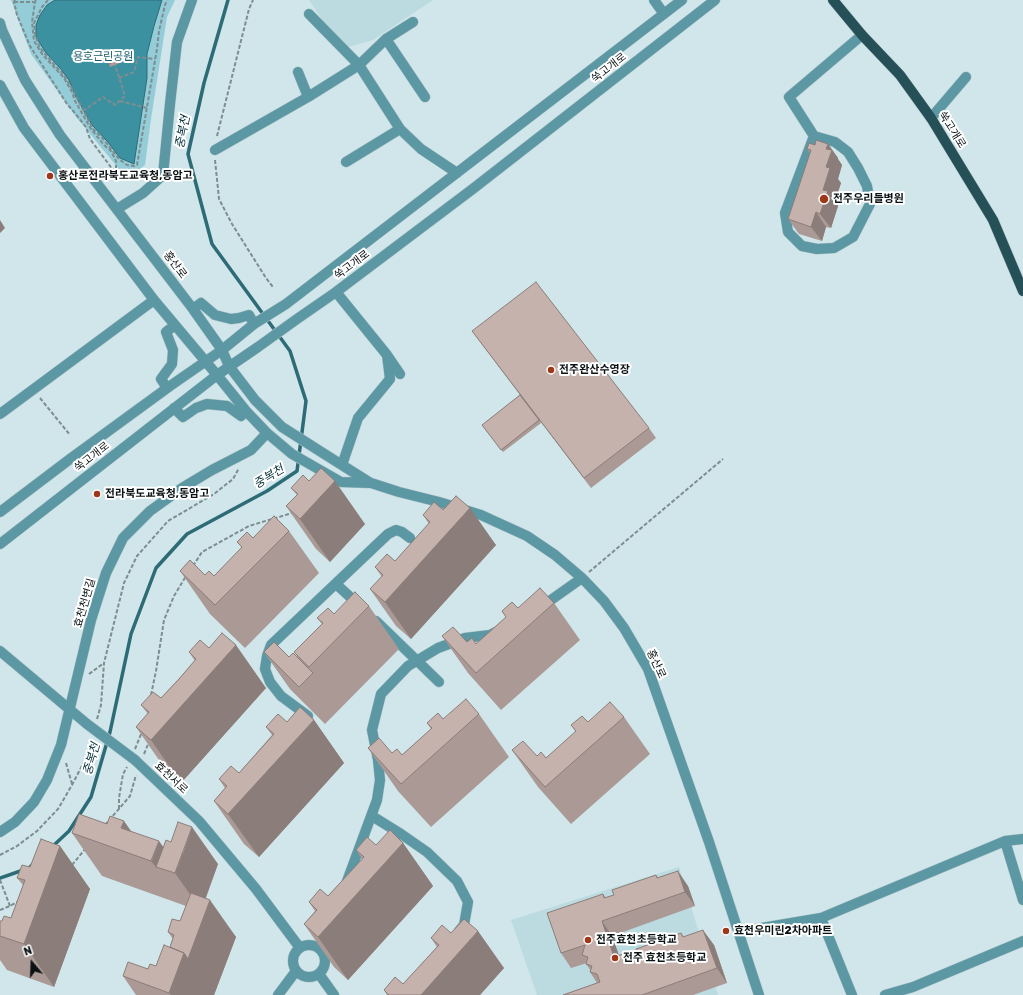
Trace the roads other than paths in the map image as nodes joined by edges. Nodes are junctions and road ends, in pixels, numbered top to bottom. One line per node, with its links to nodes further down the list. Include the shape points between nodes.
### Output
1 (192, 0): 24 (street, via 177,42 163,175 143,193)
2 (654, 0): 7 (street)
3 (682, 0): 7 (street, 쑥고개로)
4 (715, 0): 26 (street, 쑥고개로)
5 (833, 0): 10 (main road, 쑥고개로)
6 (309, 14): 12 (street)
7 (664, 14): 23 (street, 쑥고개로)
8 (413, 22): 11 (street)
9 (0, 23): 24 (street, 홍산로, via 25,80 60,135)
10 (862, 35): 18 (main road, 쑥고개로, via 900,75); 20 (street, via 789,97)
11 (386, 39): 12 (street); 17 (street)
12 (359, 65): 16 (street); 19 (street)
13 (298, 72): 16 (street)
14 (966, 77): 18 (street)
15 (0, 85): 27 (street, 홍산로, via 24,128)
16 (308, 97): 21 (street)
17 (425, 98)
18 (931, 118): 25 (main road, 쑥고개로, via 993,220)
19 (400, 129): 22 (street); 23 (street, via 420,150)
20 (814, 136): 20 (street, via 785,213 788,232 802,246 817,249 834,248 853,236 870,204 868,186 848,152 835,142)
21 (215, 150)
22 (346, 162)
23 (457, 173): 30 (street, 쑥고개로, via 286,304)
24 (117, 209): 28 (street, 홍산로)
25 (1023, 291)
26 (336, 292): 32 (street); 34 (street, 쑥고개로)
27 (154, 300): 29 (street, 홍산로); 40 (street)
28 (193, 309): 30 (street, via 201,303 214,315 231,319 249,315); 31 (street, 홍산로)
29 (175, 325): 33 (street, 홍산로); 37 (street, via 166,332 173,350 172,364 161,379)
30 (252, 326): 31 (street, 쑥고개로)
31 (222, 350): 33 (street, 쑥고개로); 34 (street, 홍산로)
32 (387, 355): 35 (street); 42 (street, via 390,379 358,418)
33 (205, 361): 36 (street, 홍산로); 37 (street, 쑥고개로)
34 (229, 366): 36 (street, 쑥고개로); 42 (street, 홍산로, via 260,405 282,427)
35 (400, 374)
36 (217, 375): 38 (street, 쑥고개로); 39 (street, 홍산로)
37 (167, 388): 44 (street, 쑥고개로)
38 (174, 408): 39 (street, via 183,417 207,404 227,406 241,416); 46 (street, 쑥고개로)
39 (246, 411): 41 (street, 홍산로)
40 (0, 414)
41 (267, 433): 43 (street, 홍산로, via 292,454 341,482); 54 (street, 효천천변길, via 251,450 188,484 150,511 123,538 106,573 91,620)
42 (342, 465): 43 (street, 홍산로)
43 (371, 484): 47 (street, 홍산로, via 481,515 527,536)
44 (0, 512)
45 (410, 538): 48 (street, via 396,530 388,534)
46 (0, 544)
47 (582, 578): 49 (street); 63 (street, 홍산로, via 604,601 624,628 648,669)
48 (336, 584): 52 (street); 55 (street, via 271,645 265,669 270,682 281,696 307,715)
49 (532, 614)
50 (505, 629): 52 (street, via 490,635 465,638 438,648)
51 (0, 651): 54 (street, 효천서로)
52 (418, 660): 53 (street); 56 (street, via 408,666 381,694 372,730 380,780)
53 (439, 682)
54 (70, 711): 57 (street, 효천천변길, via 62,745 47,780 34,802 15,822); 66 (street, 효천서로, bridge, via 137,763 199,821 256,889)
55 (315, 726)
56 (372, 816): 60 (street); 65 (street, via 427,852 457,882 468,902 464,925)
57 (0, 832)
58 (1023, 839): 59 (street)
59 (1005, 841): 61 (street); 62 (street)
60 (343, 890)
61 (1023, 900)
62 (821, 918): 63 (street); 73 (street)
63 (738, 932): 72 (street, 홍산로)
64 (1023, 941): 69 (street)
65 (451, 942)
66 (300, 948): 67 (street, via 292,961); 68 (street, via 310,945 322,946 325,964)
67 (296, 971): 68 (street, via 299,975 310,978); 70 (street)
68 (319, 974): 71 (street)
69 (915, 991): 74 (street)
70 (278, 995)
71 (334, 995)
72 (759, 995)
73 (852, 995)
74 (885, 995)

